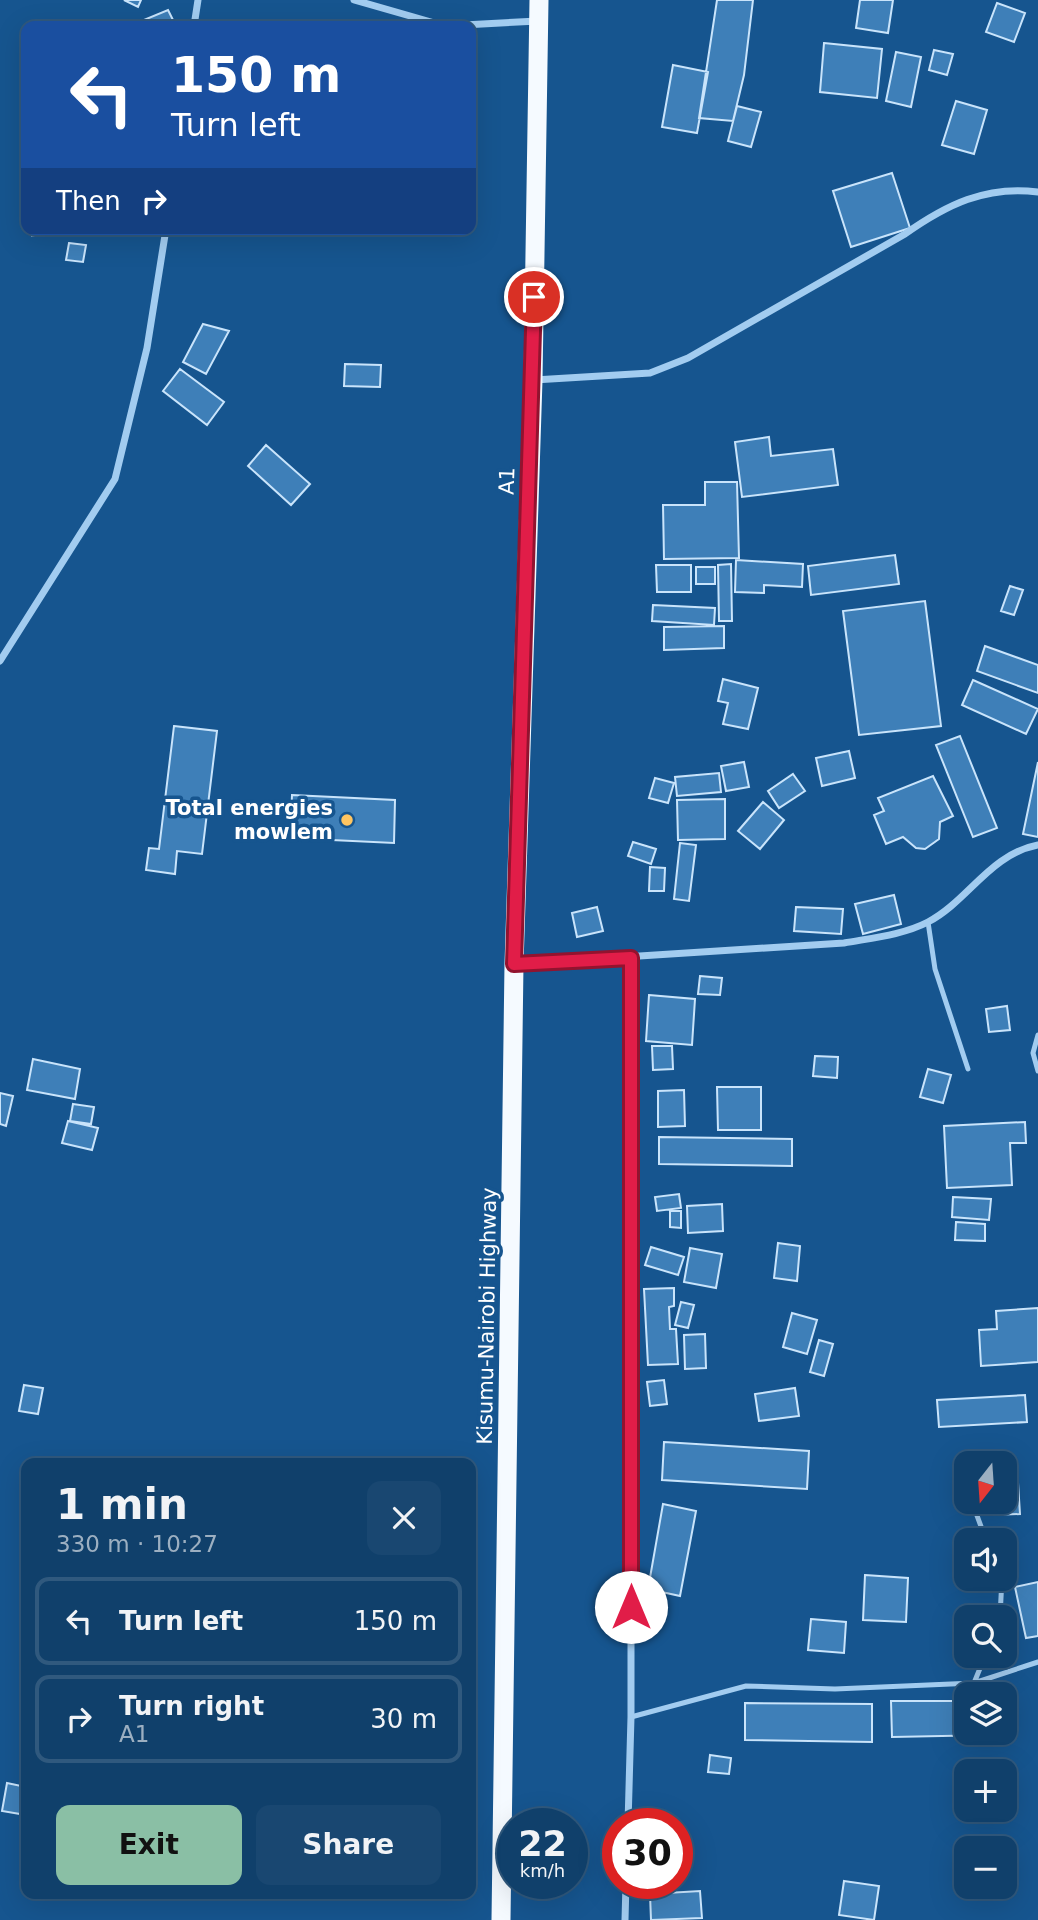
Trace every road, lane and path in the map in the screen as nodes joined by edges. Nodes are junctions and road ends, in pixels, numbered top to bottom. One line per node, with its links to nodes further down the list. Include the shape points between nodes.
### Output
1 (198, 0): 4 (street)
2 (354, 0): 5 (street)
3 (539, 0): 6 (highway, A1 / A1)
4 (195, 21)
5 (428, 21)
6 (539, 21): 7 (street); 10 (highway, A1 / A1)
7 (476, 24)
8 (1038, 192): 10 (street, via 987,192 936,212 688,358 650,373)
9 (165, 235): 11 (street, via 147,348 115,479)
10 (533, 380): 15 (highway, A1 / A1)
11 (0, 661)
12 (1038, 845): 13 (street, via 1009,855)
13 (928, 922): 14 (street, via 844,943); 17 (lane, via 935,969)
14 (631, 958): 15 (street); 22 (street)
15 (514, 964): 25 (highway, Kisumu-Nairobi Highway / A1)
16 (1038, 1035): 18 (lane, via 1032,1053)
17 (968, 1069)
18 (1038, 1071)
19 (1038, 1662): 20 (lane)
20 (977, 1682)
21 (954, 1684): 22 (lane, via 835,1689 746,1686)
22 (631, 1717): 23 (street)
23 (628, 1808)
24 (626, 1899): 26 (street)
25 (501, 1920)
26 (625, 1920)

